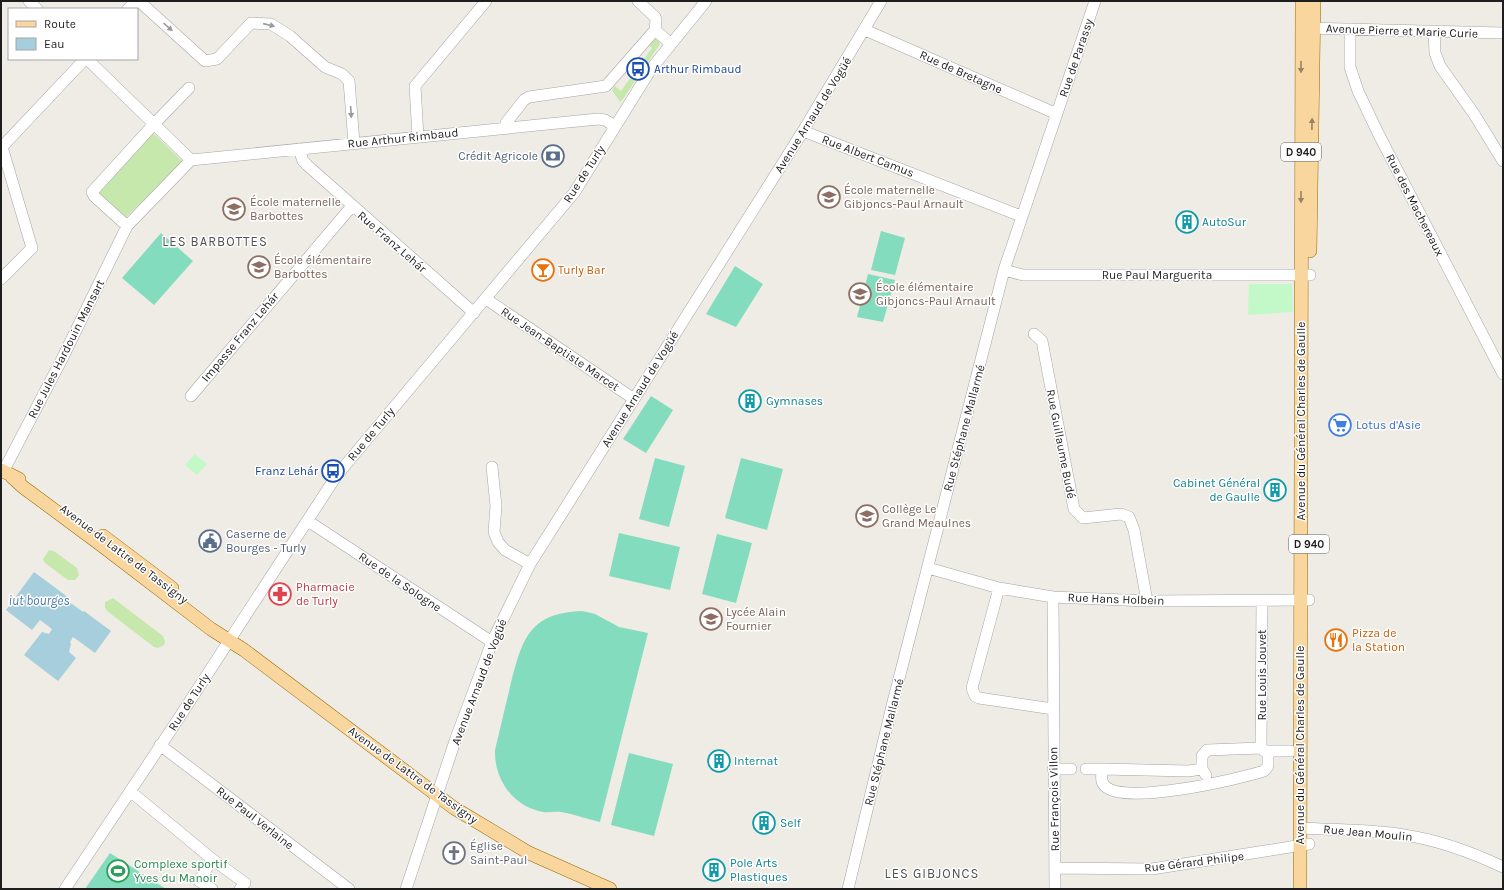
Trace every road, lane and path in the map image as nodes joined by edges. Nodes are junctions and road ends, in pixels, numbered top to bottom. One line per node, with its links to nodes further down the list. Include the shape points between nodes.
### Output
1 (138, 1): 9 (street); 26 (street, one-way to 26, via 205,61 217,59 251,23 271,24 290,36 326,67 342,74 349,81)
2 (486, 1): 25 (street, via 415,86)
3 (638, 1): 12 (street, via 655,17)
4 (706, 1): 16 (street, Rue de Turly)
5 (881, 1): 13 (street, Avenue Arnaud de Vogüé)
6 (1095, 1): 20 (street, Rue de Parassy)
7 (1302, 1): 10 (main road, Avenue du Général Charles de Gaulle / D 940)
8 (1314, 1): 10 (main road, Avenue du Général Charles de Gaulle / D 940)
9 (129, 8)
10 (1308, 28): 11 (street, Avenue Pierre et Marie Curie); 35 (main road, Avenue du Général Charles de Gaulle / D 940)
11 (1350, 29): 14 (street, Avenue Pierre et Marie Curie); 40 (street, Rue des Machereaux, via 1350,67 1358,91)
12 (655, 30): 16 (street); 23 (street, via 606,86 529,97 506,123)
13 (865, 30): 20 (street, Rue de Bretagne); 24 (street, Avenue Arnaud de Vogüé)
14 (1434, 31): 15 (street, Avenue Pierre et Marie Curie); 30 (street, via 1435,53 1440,66)
15 (1503, 33)
16 (670, 43): 22 (street, Rue de Turly)
17 (85, 60): 27 (street)
18 (87, 60): 21 (street)
19 (189, 88): 21 (street)
20 (1057, 114): 32 (street, Rue Stéphane Mallarmé)
21 (154, 124): 29 (street); 33 (street, via 92,192)
22 (615, 126): 23 (street, Rue Arthur Rimbaud, via 598,119); 37 (street, Rue de Turly, via 574,193)
23 (506, 127): 25 (street, Rue Arthur Rimbaud)
24 (804, 131): 32 (street, Rue Albert Camus); 42 (street, Avenue Arnaud de Vogüé)
25 (418, 137): 26 (street, Rue Arthur Rimbaud)
26 (354, 143): 28 (street, Rue Arthur Rimbaud)
27 (2, 147): 36 (street, via 32,248)
28 (299, 149): 29 (street, Rue Arthur Rimbaud); 31 (street, Rue Franz Lehár, via 303,161)
29 (191, 160): 33 (street, Rue Jules Hardouin Mansart)
30 (1503, 160)
31 (352, 206): 38 (street, Rue Franz Lehár); 41 (street, Impasse Franz Lehár)
32 (1021, 216): 34 (street, Rue Stéphane Mallarmé)
33 (127, 226): 44 (street, Rue Jules Hardouin Mansart)
34 (1004, 270): 35 (street, Rue Paul Marguerita, via 1023,274); 47 (street, Rue Stéphane Mallarmé)
35 (1306, 275): 51 (main road, Avenue du Général Charles de Gaulle / D 940)
36 (1, 279)
37 (486, 299): 38 (street, Rue de Turly); 42 (street, Rue Jean-Baptiste Marcet)
38 (474, 313): 45 (street, Rue de Turly, via 339,472)
39 (1034, 334): 50 (street, Rue Guillaume Budé, via 1042,341 1074,509 1083,518 1121,514 1129,517 1134,530)
40 (1503, 374)
41 (191, 396)
42 (634, 399): 46 (street, Avenue Arnaud de Vogüé)
43 (492, 467): 46 (street, via 496,506 494,532 505,550)
44 (6, 473): 53 (main road, Avenue de Lattre de Tassigny, via 211,629)
45 (308, 521): 53 (street, Rue de Turly); 54 (street, Rue de la Sologne)
46 (530, 564): 54 (street, Avenue Arnaud de Vogüé)
47 (928, 568): 48 (street, Rue Hans Holbein); 72 (street, Rue Stéphane Mallarmé)
48 (999, 588): 49 (street, Rue Hans Holbein); 55 (street, via 973,692 979,698)
49 (1053, 598): 50 (street, Rue Hans Holbein); 55 (street, Rue François Villon)
50 (1147, 601): 52 (street, Rue Hans Holbein)
51 (1304, 601): 52 (street, Rue Hans Holbein); 67 (main road, Avenue du Général Charles de Gaulle / D 940)
52 (1262, 602): 57 (street, Rue Louis Jouvet)
53 (230, 640): 56 (street, Rue de Turly); 66 (main road, Avenue de Lattre de Tassigny)
54 (492, 642): 66 (street, Avenue Arnaud de Vogüé, via 456,738)
55 (1053, 709): 59 (street, Rue François Villon)
56 (160, 745): 65 (street, Rue de Turly); 76 (street, Rue Paul Verlaine)
57 (1264, 749): 58 (street); 63 (street, via 1207,750 1202,756); 64 (street, Rue Louis Jouvet, via 1269,760 1264,771)
58 (1290, 751)
59 (1054, 769): 60 (street); 71 (street, Rue François Villon)
60 (1071, 769)
61 (1086, 769): 62 (street)
62 (1102, 769): 63 (street); 64 (street, Rue Louis Jouvet, via 1104,786 1114,792 1158,793)
63 (1202, 769): 64 (street)
64 (1212, 782)
65 (130, 791): 69 (street); 73 (street, Rue de Turly)
66 (438, 796): 77 (street, Avenue Arnaud de Vogüé); 78 (main road, Avenue de Lattre de Tassigny, via 529,853)
67 (1305, 828): 68 (main road, Avenue du Général Charles de Gaulle / D 940); 70 (street, Rue Jean Moulin, via 1404,835 1468,851)
68 (1305, 845): 71 (street, Rue Gérard Philipe, via 1152,869); 80 (main road, Avenue du Général Charles de Gaulle / D 940); 81 (main road, Avenue du Général Charles de Gaulle / D 940)
69 (212, 859): 74 (street, via 199,881); 75 (street, via 245,883)
70 (1503, 867)
71 (1055, 868): 79 (street, Rue François Villon)
72 (848, 888)
73 (65, 889)
74 (212, 889)
75 (240, 889)
76 (349, 889)
77 (406, 889)
78 (610, 889)
79 (1055, 889)
80 (1300, 889)
81 (1308, 889)

